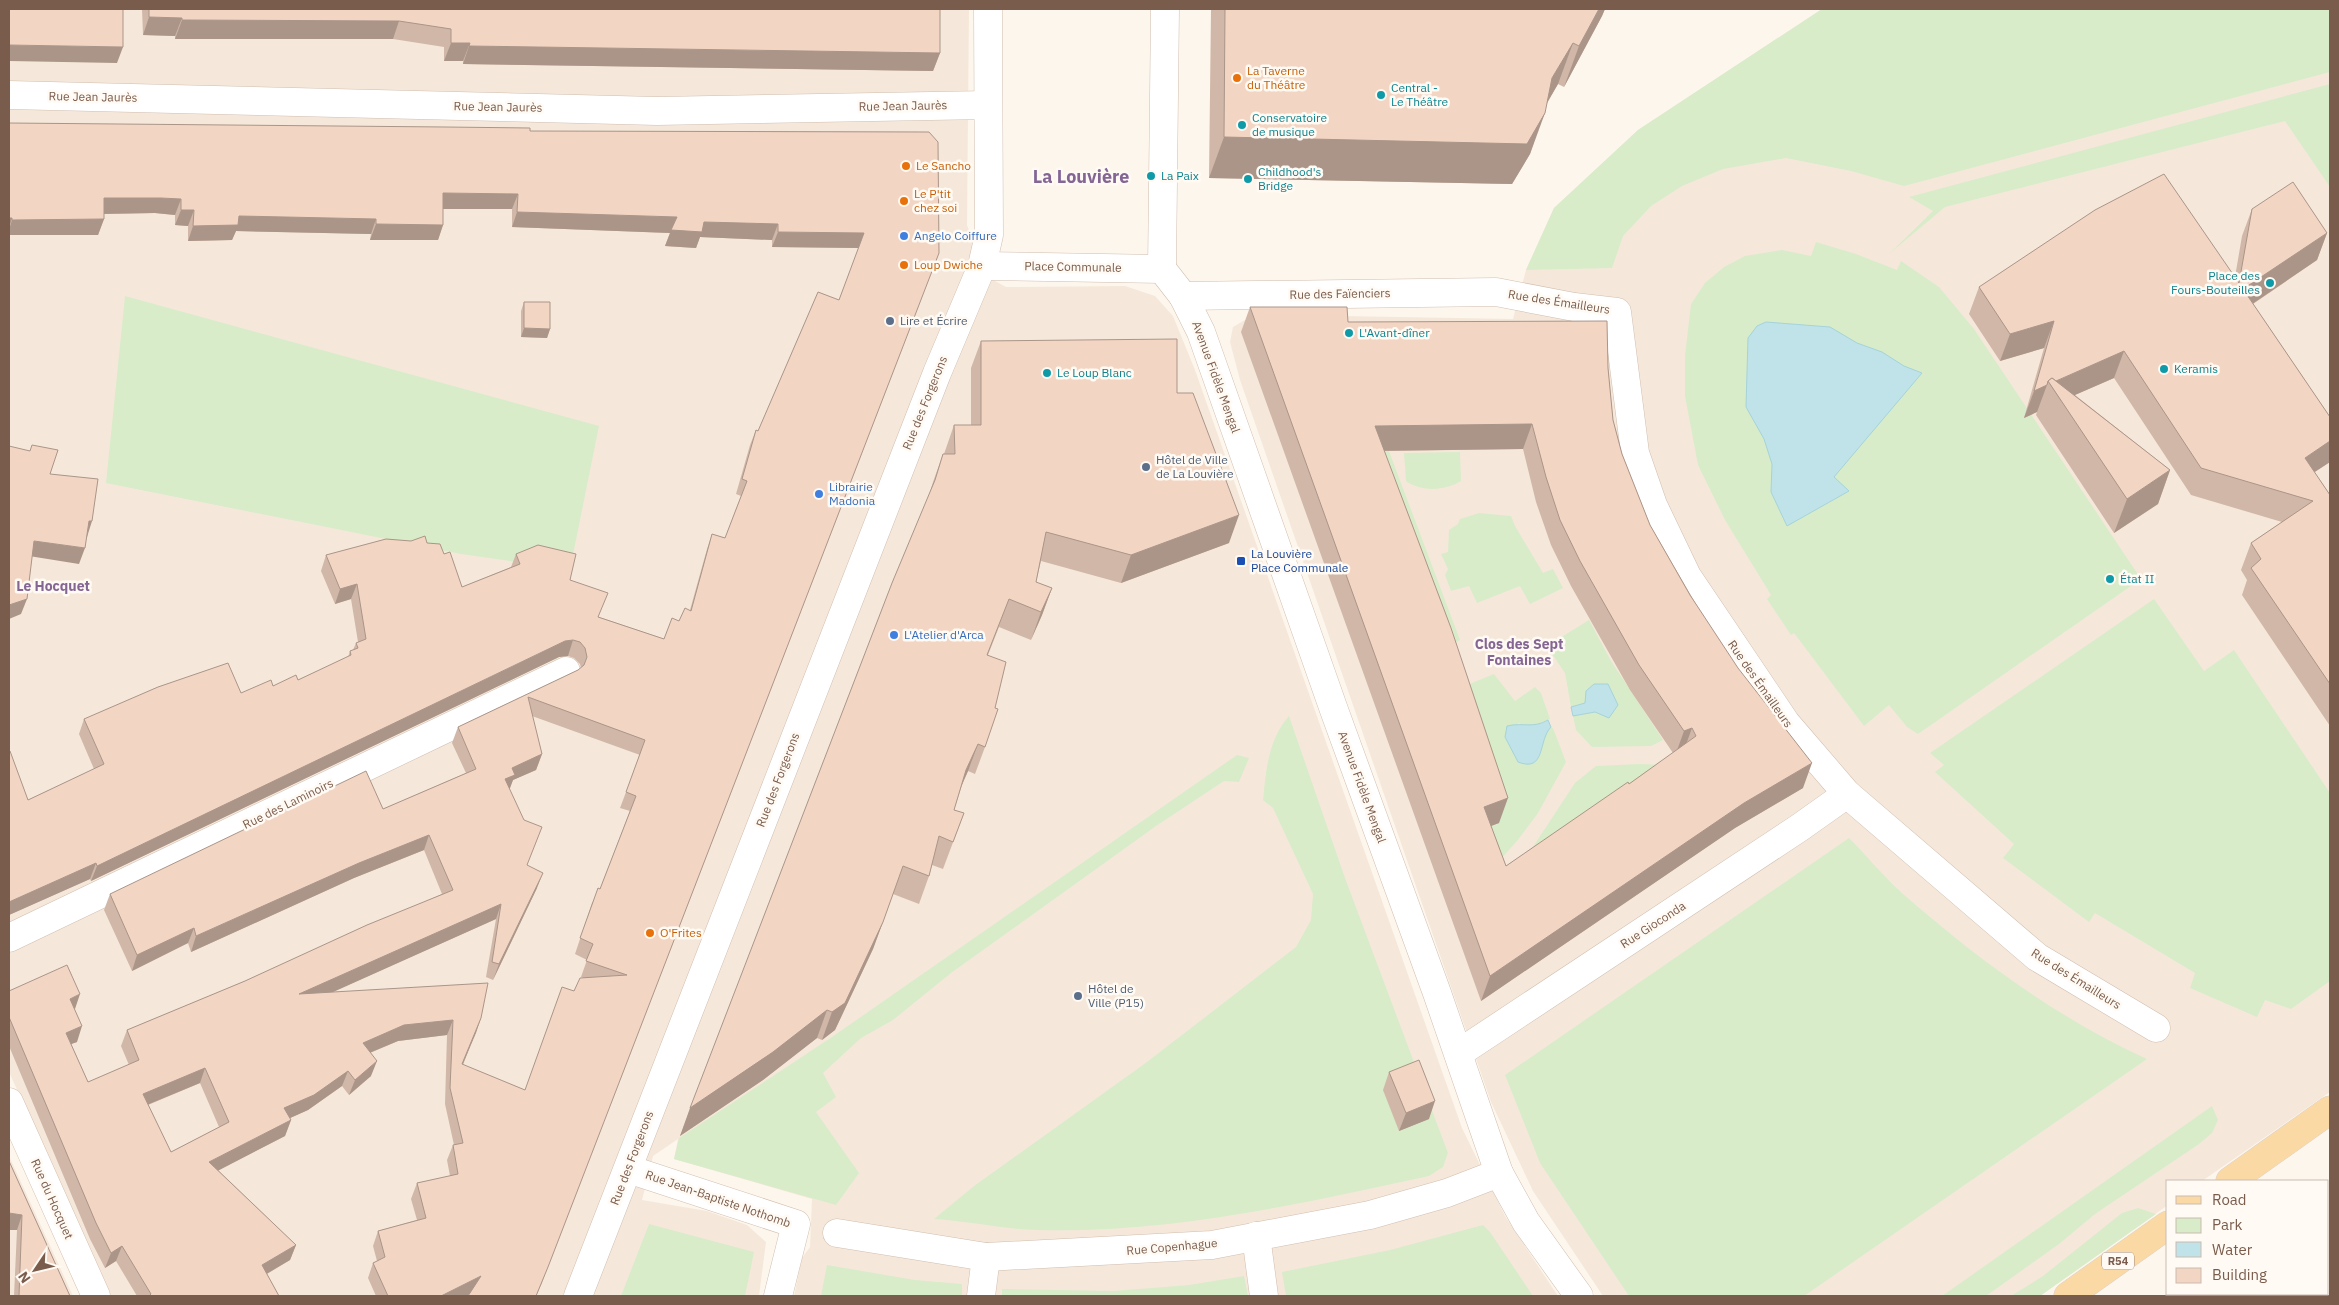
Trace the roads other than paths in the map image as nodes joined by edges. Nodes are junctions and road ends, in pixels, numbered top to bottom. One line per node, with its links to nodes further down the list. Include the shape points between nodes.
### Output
1 (988, 9): 4 (street)
2 (1165, 9): 6 (street)
3 (9, 95): 4 (street, Rue Jean Jaurès, via 657,111)
4 (987, 105): 5 (street, via 989,235)
5 (982, 266): 6 (street, Place Communale); 16 (street, Rue des Forgerons, via 933,382)
6 (1162, 269): 8 (street, Avenue Fidèle Mengal)
7 (1496, 292): 8 (street, Rue des Faïenciers); 10 (street, Rue des Émailleurs, via 1617,312 1635,452 1653,505 1695,588 1786,723)
8 (1183, 296): 13 (street, Avenue Fidèle Mengal, via 1201,332)
9 (566, 671): 11 (street, Rue des Laminoirs)
10 (1846, 794): 12 (street, Rue des Émailleurs, via 2037,957); 13 (street, Rue Gioconda)
11 (9, 938)
12 (2156, 1028)
13 (1459, 1053): 17 (street, Avenue Fidèle Mengal)
14 (9, 1102): 23 (street, Rue du Hocquet)
15 (2330, 1110): 18 (main road)
16 (628, 1169): 24 (street, Rue des Forgerons); 25 (street, Rue Jean-Baptiste Nothomb, via 796,1224)
17 (1500, 1173): 21 (street, Rue Copenhague, via 1447,1193 1370,1215); 28 (street, Avenue Fidèle Mengal, via 1526,1222)
18 (2231, 1180)
19 (2166, 1226): 29 (main road, R54)
20 (837, 1233): 22 (street, Rue Copenhague)
21 (1256, 1236): 22 (street, Rue Copenhague, via 1212,1245); 27 (street)
22 (986, 1257): 26 (street)
23 (96, 1296)
24 (578, 1296)
25 (778, 1296)
26 (981, 1296)
27 (1264, 1296)
28 (1579, 1296)
29 (2068, 1296)

